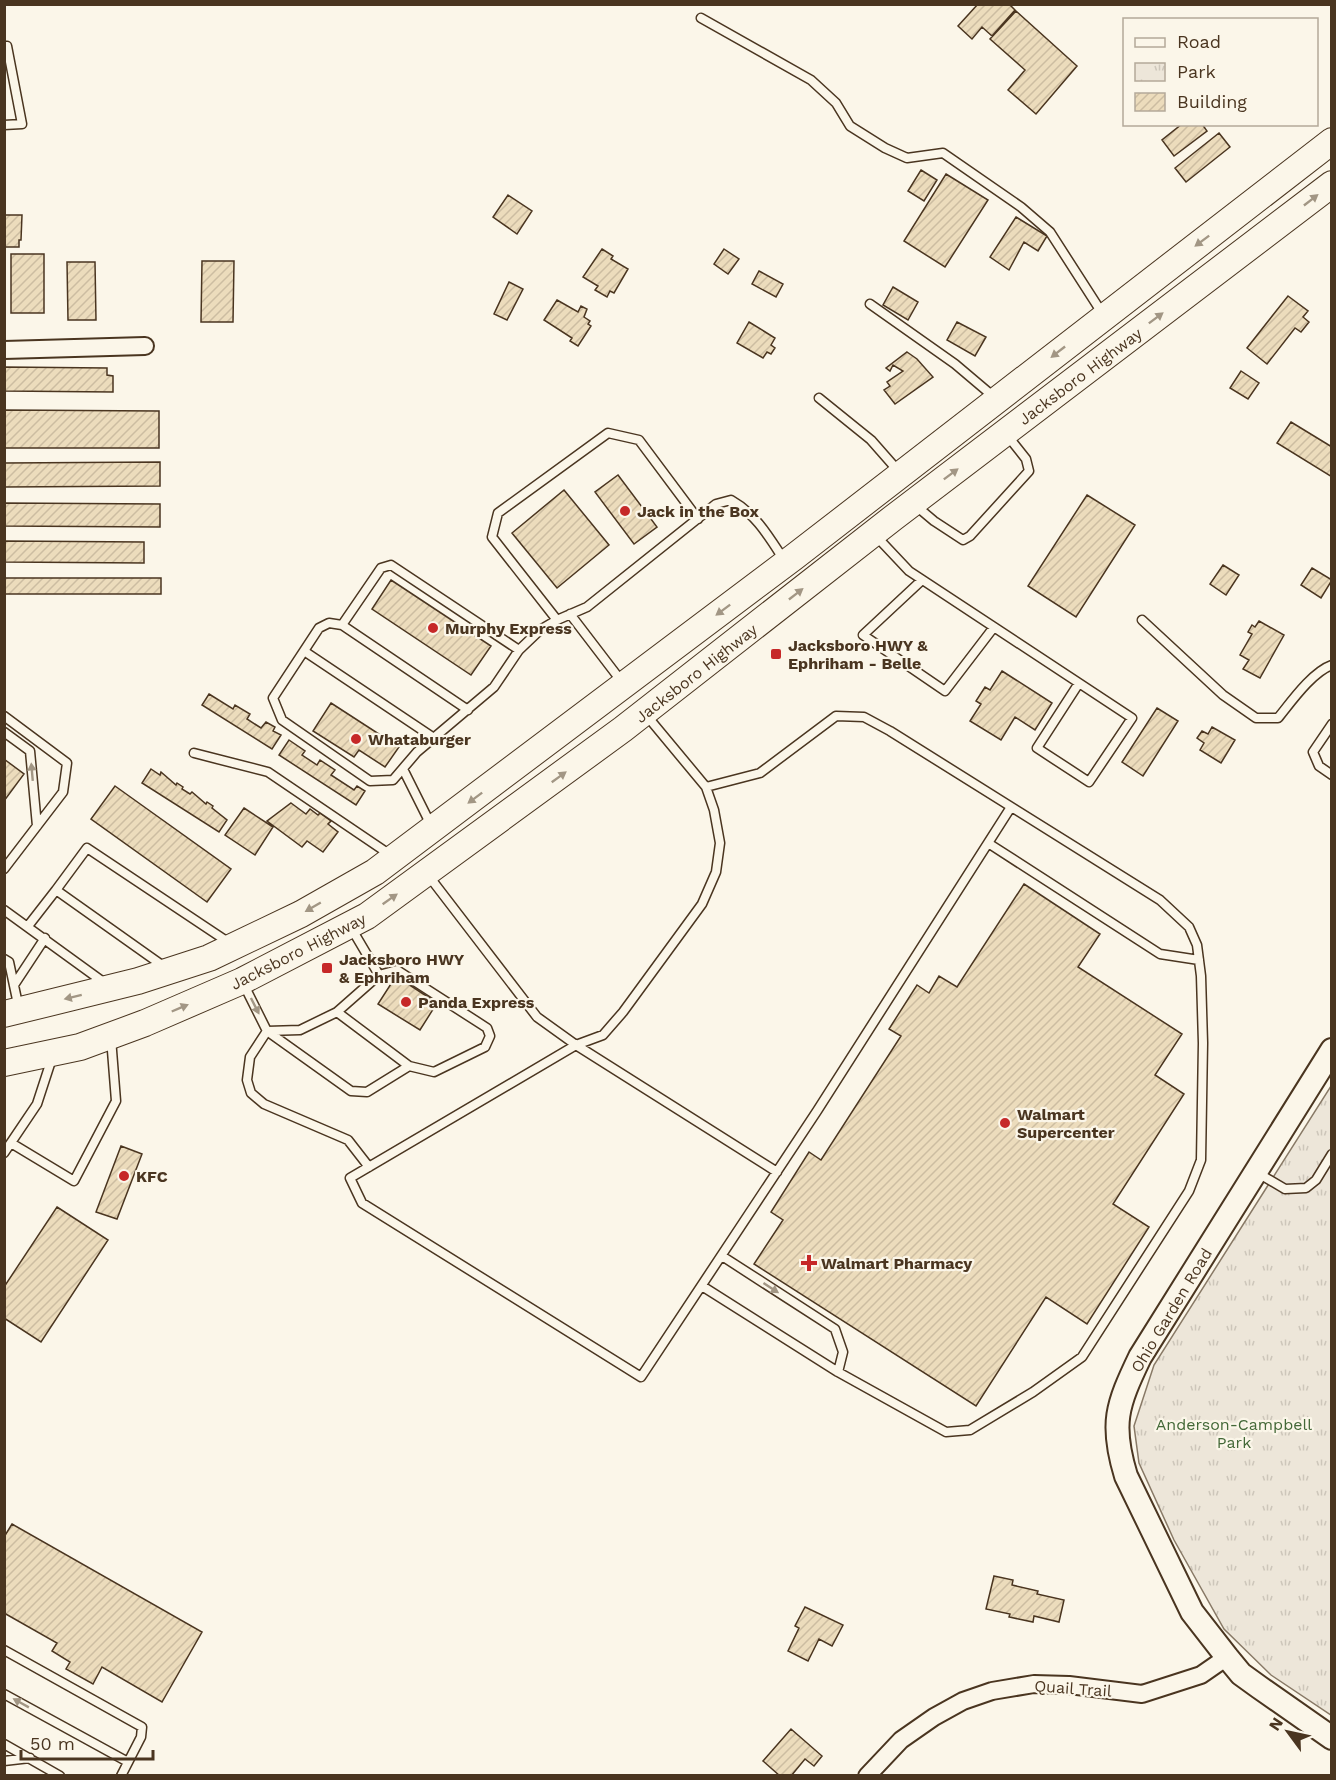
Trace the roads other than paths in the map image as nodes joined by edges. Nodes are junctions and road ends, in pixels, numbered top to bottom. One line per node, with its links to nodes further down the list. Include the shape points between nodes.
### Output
1 (701, 18): 9 (lane, via 811,80 836,103 850,126 869,139 907,158 943,153 1021,207 1050,232)
2 (5, 44): 3 (lane, via 22,124)
3 (4, 125)
4 (1332, 141): 6 (main road, Jacksboro Highway)
5 (1332, 184): 7 (main road, Jacksboro Highway, one-way to 5)
6 (1233, 218): 7 (main road); 9 (main road, Jacksboro Highway, one-way to 9)
7 (1252, 246): 14 (main road, Jacksboro Highway, one-way to 7)
8 (870, 304): 13 (lane)
9 (1104, 316): 13 (main road, Jacksboro Highway, one-way to 13)
10 (145, 346): 11 (street)
11 (4, 350)
12 (819, 398): 15 (lane, via 871,440)
13 (997, 399): 15 (main road, Jacksboro Highway)
14 (1005, 433): 16 (main road, Jacksboro Highway, one-way to 14); 16 (lane, via 1026,459 1029,471 970,536 963,540)
15 (900, 474): 19 (main road, Jacksboro Highway)
16 (913, 503): 18 (main road, Jacksboro Highway)
17 (698, 519): 19 (lane, via 716,504 731,500 746,508); 21 (lane, via 587,607); 22 (lane, via 639,440 608,433 498,513 492,537)
18 (874, 533): 20 (lane); 32 (main road, Jacksboro Highway, one-way to 18)
19 (786, 563): 30 (main road, Jacksboro Highway, one-way to 30)
20 (922, 580): 25 (lane); 25 (lane, via 863,635 945,691)
21 (570, 614): 22 (lane); 30 (lane)
22 (557, 620): 26 (lane)
23 (1142, 620): 28 (lane, via 1223,695 1256,718 1278,718 1300,690)
24 (342, 625): 26 (lane, via 381,568 391,565); 27 (lane, via 319,628); 31 (lane)
25 (994, 627): 29 (lane)
26 (519, 650): 31 (lane, via 494,687)
27 (304, 651): 36 (lane); 38 (lane, via 273,698 282,720 370,781 393,780)
28 (1332, 665)
29 (1079, 683): 29 (lane, via 1132,718 1089,782 1037,748)
30 (624, 684): 32 (main road); 43 (main road, Jacksboro Highway, one-way to 43)
31 (468, 710): 36 (lane)
32 (644, 713): 40 (lane); 47 (main road, Jacksboro Highway, one-way to 32)
33 (4, 716): 42 (lane, via 67,763 63,792)
34 (1332, 724): 39 (lane, via 1313,752 1319,766)
35 (4, 732): 42 (lane, one-way to 35, via 30,751)
36 (434, 738): 38 (lane)
37 (194, 753): 45 (lane, via 268,772)
38 (403, 769): 43 (lane)
39 (1332, 775)
40 (706, 787): 41 (lane, via 760,773 836,716 864,717); 67 (lane, via 720,843 716,872 702,904 624,1012 603,1035)
41 (1011, 807): 44 (lane); 55 (lane, via 1160,900 1189,927)
42 (37, 826): 46 (lane)
43 (433, 829): 45 (main road, Jacksboro Highway)
44 (988, 843): 55 (lane, via 1160,954); 76 (lane)
45 (395, 857): 53 (main road, Jacksboro Highway, one-way to 53, via 301,914)
46 (4, 869)
47 (427, 874): 50 (main road, Jacksboro Highway, one-way to 47); 67 (lane, via 537,1017)
48 (56, 890): 51 (lane); 53 (lane, via 87,848); 56 (lane)
49 (4, 910): 51 (lane)
50 (350, 925): 57 (lane); 59 (main road, Jacksboro Highway)
51 (28, 926): 52 (lane)
52 (45, 938): 60 (lane); 61 (lane)
53 (234, 946): 56 (main road, Jacksboro Highway)
54 (4, 959): 60 (lane, via 9,962)
55 (1198, 960): 80 (lane, via 1203,1043 1201,1160 1189,1191 1082,1358 970,1430 946,1432)
56 (170, 971): 58 (main road, Jacksboro Highway)
57 (379, 975): 63 (lane); 71 (lane, via 397,970 487,1028 490,1036 485,1047 434,1072)
58 (138, 981): 61 (main road, Jacksboro Highway); 64 (main road)
59 (242, 981): 64 (main road, Jacksboro Highway, one-way to 59); 65 (lane, one-way to 65)
60 (14, 985): 62 (lane)
61 (111, 988): 62 (main road, Jacksboro Highway, one-way to 62)
62 (12, 1012)
63 (337, 1012): 65 (lane, via 300,1030); 71 (lane)
64 (145, 1023): 66 (main road, Jacksboro Highway)
65 (267, 1031): 71 (lane, via 351,1091 367,1092); 75 (lane, via 250,1057 247,1080 251,1094 264,1104 348,1140)
66 (111, 1035): 68 (main road, Jacksboro Highway); 72 (lane, via 116,1101 74,1181)
67 (576, 1045): 75 (lane); 76 (lane)
68 (54, 1052): 70 (main road, Jacksboro Highway); 72 (lane, via 37,1104)
69 (1329, 1061): 77 (street, Ohio Garden Road)
70 (4, 1063)
71 (409, 1066)
72 (11, 1143): 73 (lane)
73 (4, 1153)
74 (1332, 1154): 77 (lane, via 1316,1180 1306,1188 1285,1189)
75 (369, 1167): 79 (lane, via 350,1178 362,1203 641,1377)
76 (777, 1172): 78 (lane)
77 (1255, 1172): 82 (street, Ohio Garden Road, via 1140,1357 1124,1390 1116,1421 1126,1476 1192,1612)
78 (722, 1257): 79 (lane); 80 (lane, one-way to 80, via 834,1329 843,1352)
79 (702, 1286): 80 (lane)
80 (838, 1372)
81 (4, 1650): 88 (lane, via 142,1727)
82 (1227, 1657): 84 (street, Ohio Garden Road, via 1241,1674); 91 (street, Quail Trail, via 1201,1676 1142,1694 1034,1684 992,1691 934,1717 901,1740)
83 (4, 1694): 88 (lane, one-way to 83)
84 (1332, 1738)
85 (4, 1744): 86 (lane)
86 (30, 1758): 87 (lane); 89 (lane)
87 (4, 1761)
88 (128, 1762): 90 (lane)
89 (60, 1776)
90 (121, 1776)
91 (867, 1776)

